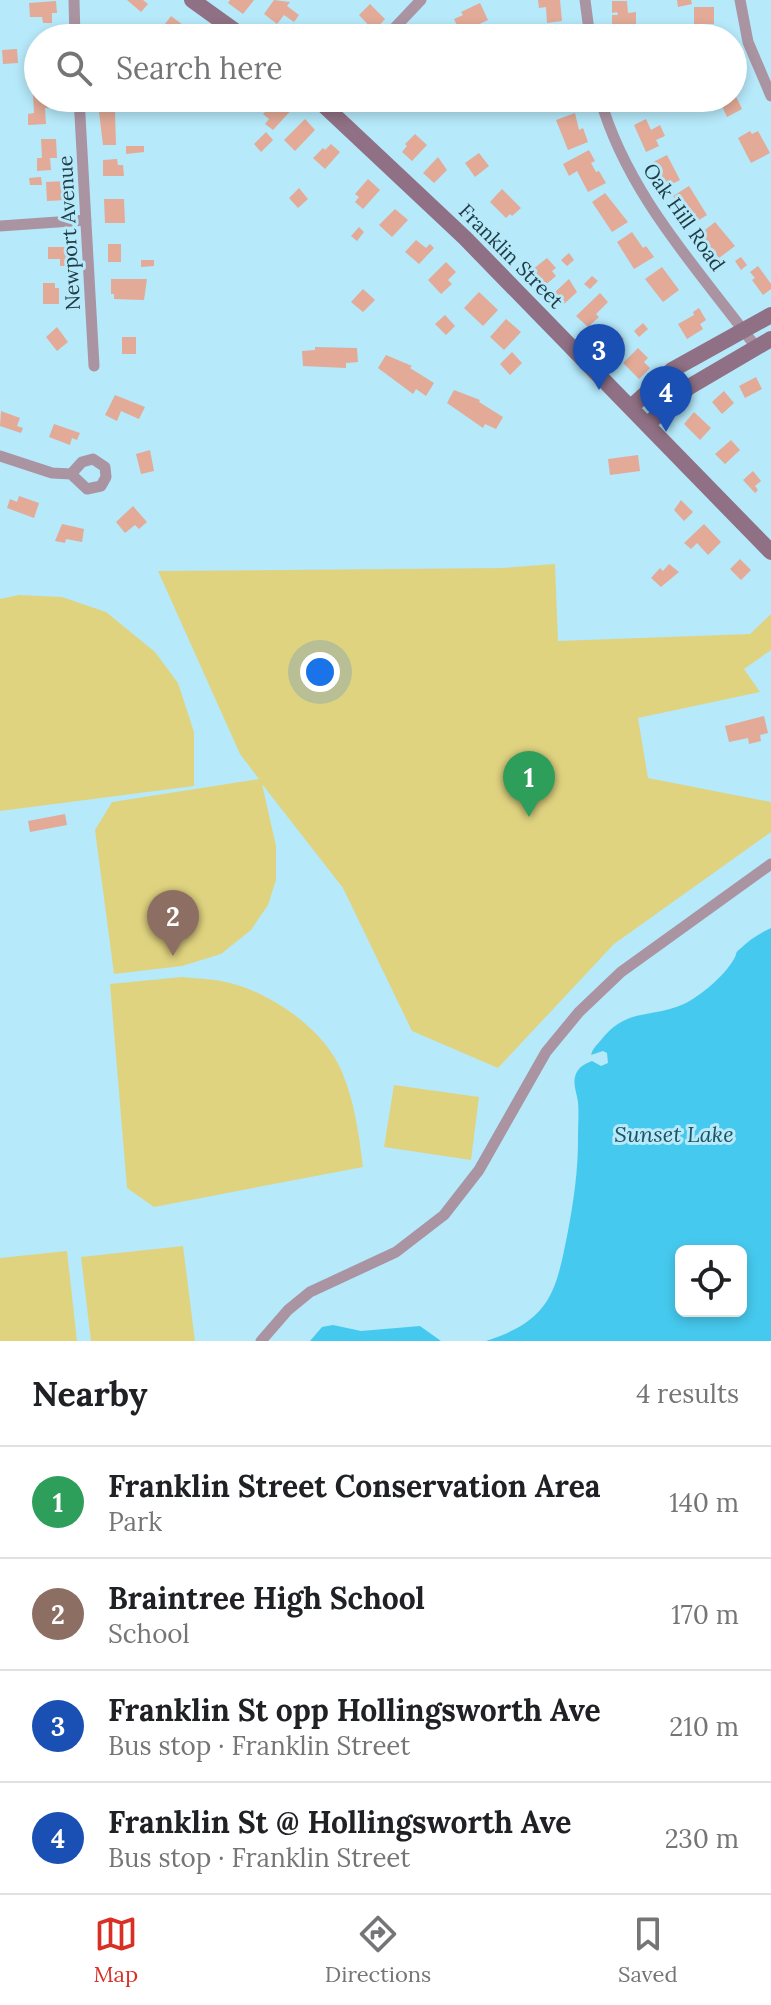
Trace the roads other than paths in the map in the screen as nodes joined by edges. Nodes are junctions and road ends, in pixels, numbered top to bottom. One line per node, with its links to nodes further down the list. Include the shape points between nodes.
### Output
1 (74, 0): 6 (street)
2 (192, 0): 7 (main road)
3 (421, 0): 8 (street)
4 (585, 0): 9 (street)
5 (740, 0): 10 (street)
6 (75, 24)
7 (225, 24)
8 (398, 24)
9 (588, 24)
10 (745, 24)
11 (747, 37): 12 (street)
12 (771, 96)
13 (80, 112): 16 (street, Newport Avenue)
14 (335, 112): 22 (main road, Franklin Street)
15 (605, 112): 19 (street, Oak Hill Road, via 632,177)
16 (86, 220): 17 (street); 21 (street, Newport Avenue)
17 (0, 226)
18 (771, 315): 19 (main road)
19 (745, 332): 20 (street, Oak Hill Road); 22 (main road, via 672,370)
20 (764, 343): 23 (main road, via 689,387)
21 (94, 366)
22 (631, 407): 23 (main road, Franklin Street)
23 (648, 424): 26 (main road, Franklin Street)
24 (0, 456): 25 (street)
25 (71, 474)
26 (771, 552)
27 (771, 864): 28 (street, via 621,972 579,1012 546,1052 471,1183 444,1215 396,1252 310,1292)
28 (261, 1341)

